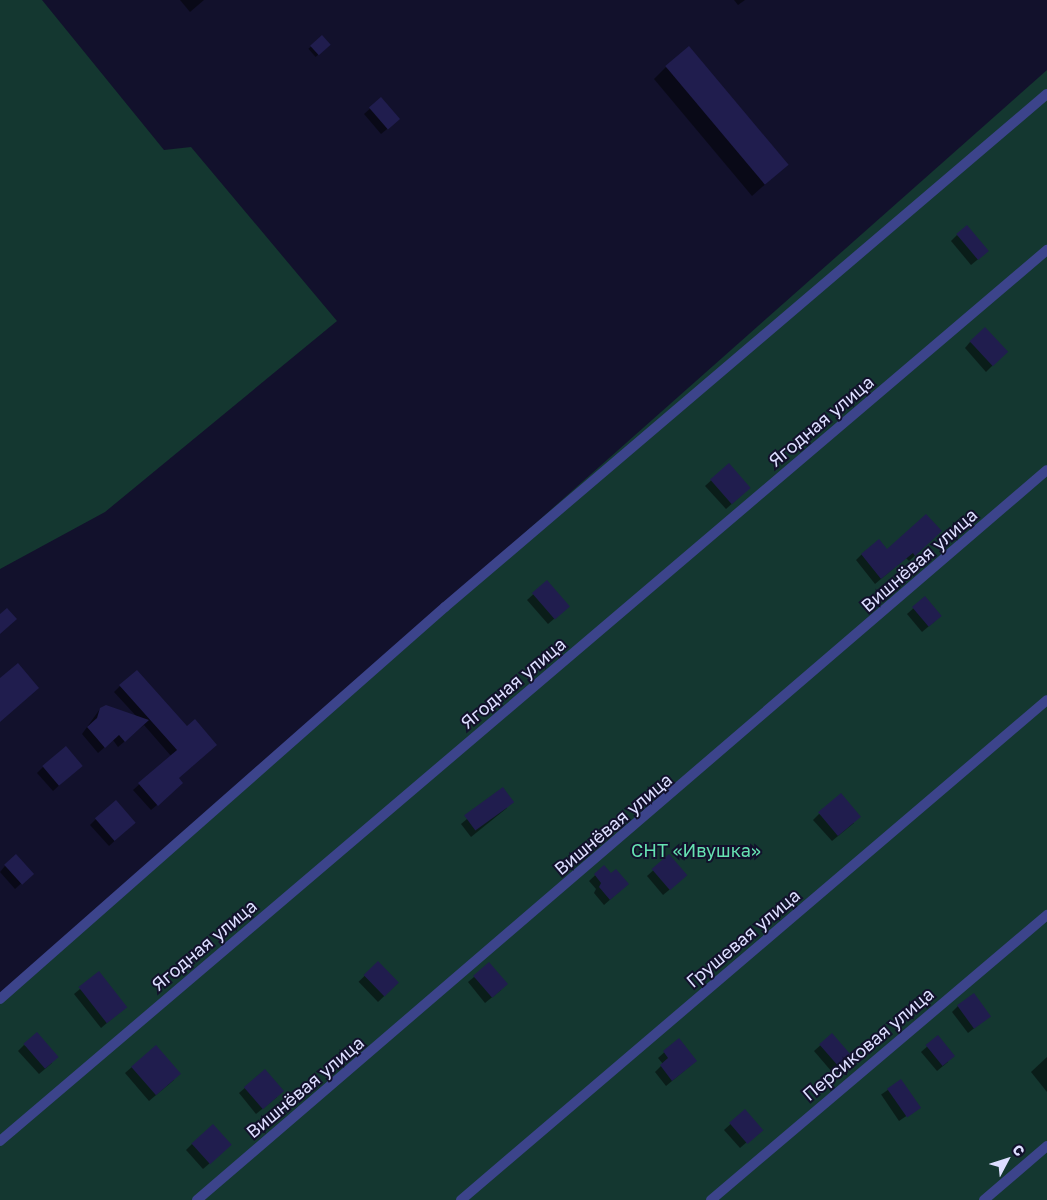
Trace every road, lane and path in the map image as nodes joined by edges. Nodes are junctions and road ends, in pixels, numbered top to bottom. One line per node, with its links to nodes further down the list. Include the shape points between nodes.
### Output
1 (1047, 94): 6 (street, via 445,607)
2 (1047, 250): 7 (street, Ягодная улица)
3 (1047, 470): 9 (street, Вишнёвая улица)
4 (1047, 700): 10 (street, Грушевая улица)
5 (1047, 915): 11 (street, Персиковая улица)
6 (0, 998)
7 (0, 1141)
8 (1047, 1146): 12 (street)
9 (197, 1200)
10 (461, 1200)
11 (711, 1200)
12 (984, 1200)

